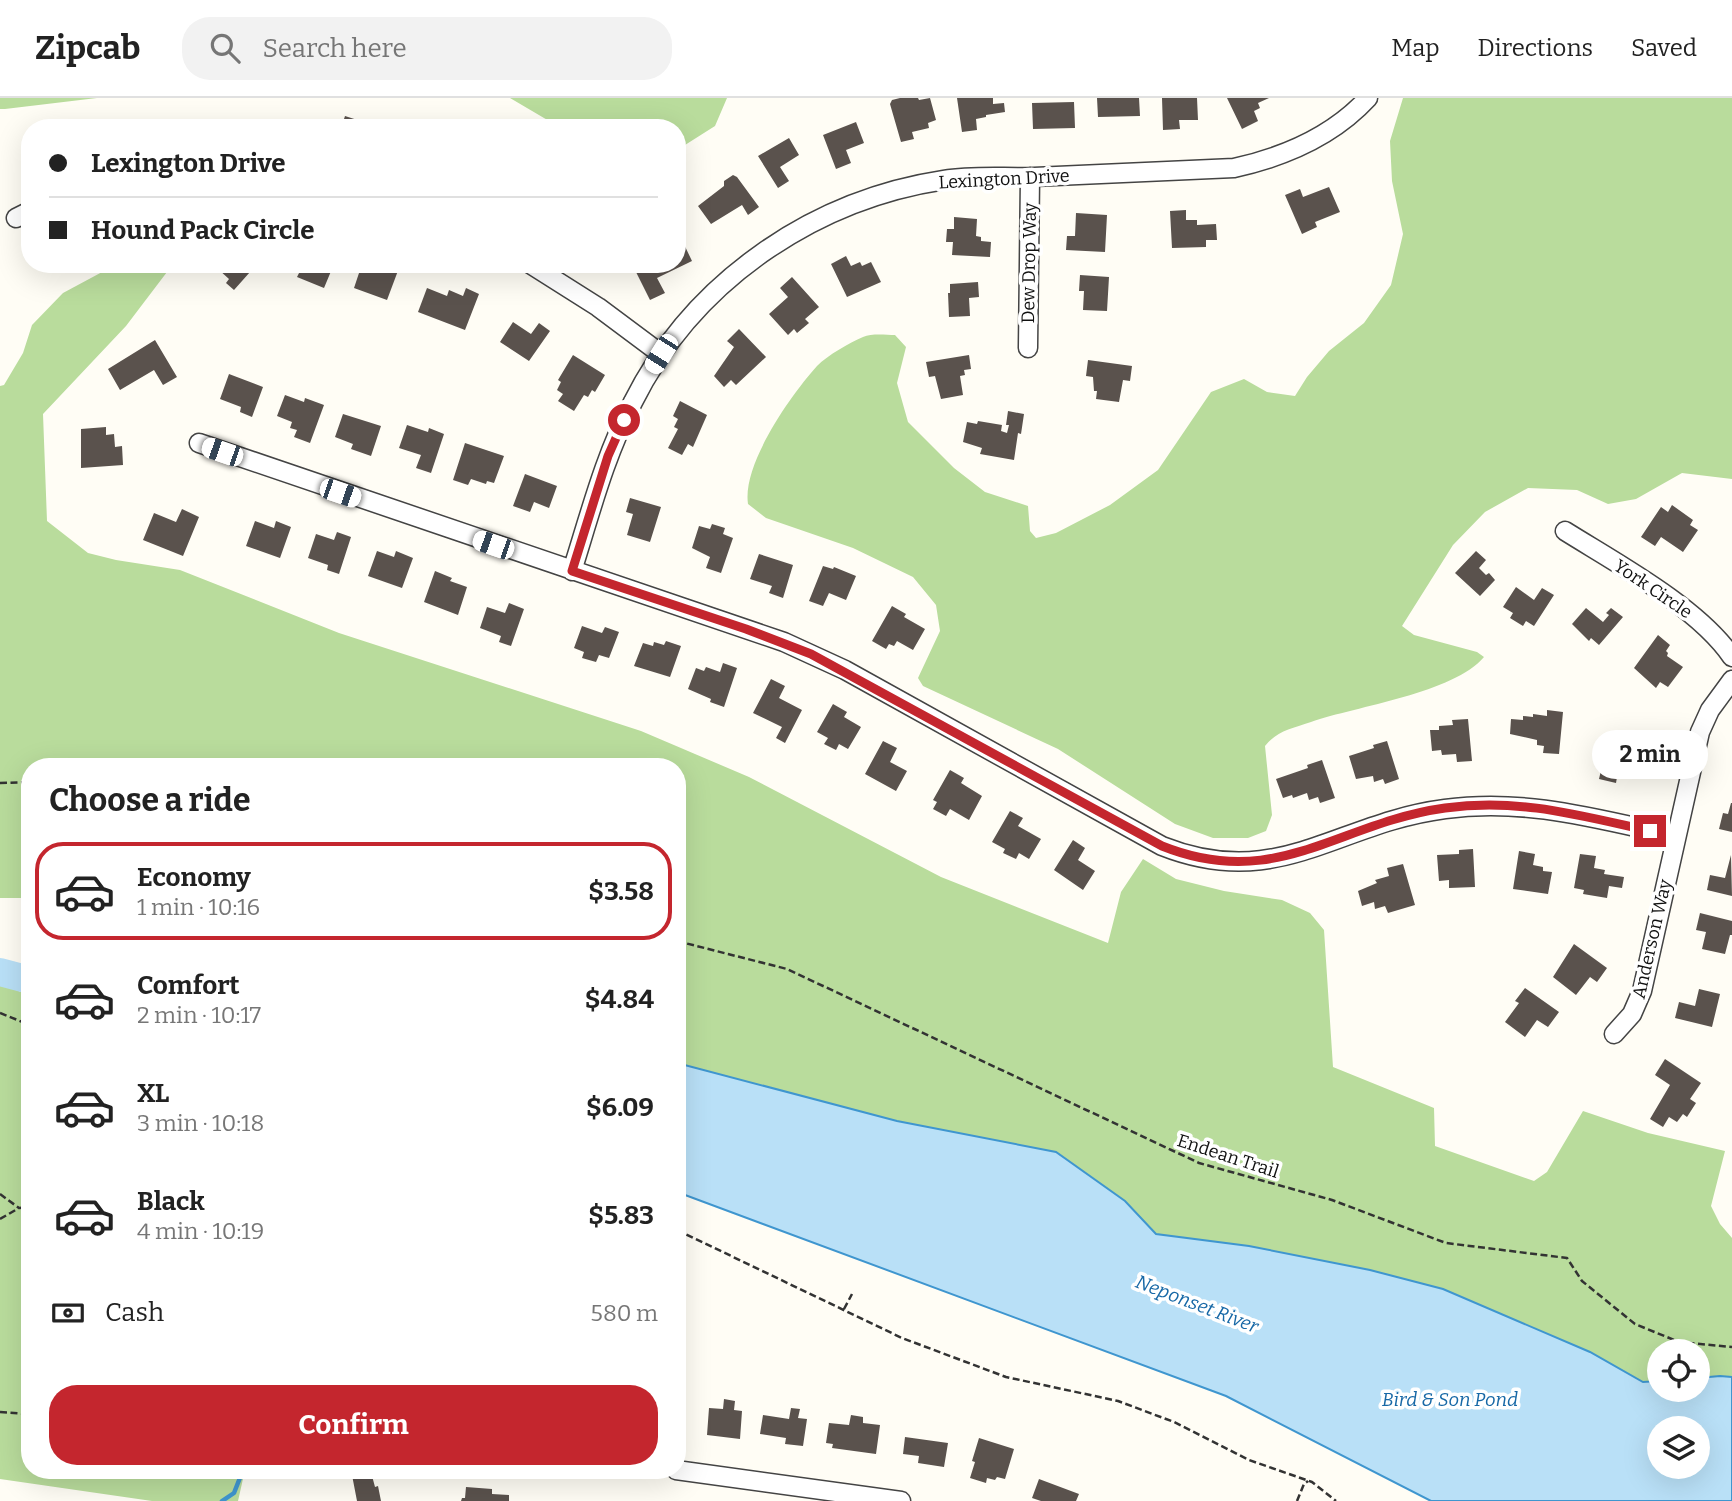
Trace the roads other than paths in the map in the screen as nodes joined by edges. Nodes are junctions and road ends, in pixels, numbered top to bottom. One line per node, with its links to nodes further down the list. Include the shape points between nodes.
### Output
1 (1368, 98): 2 (street, Lexington Drive, via 1317,137 1264,162 1234,168)
2 (1030, 177): 4 (street, Dew Drop Way); 5 (street, Lexington Drive, via 944,180 862,200 820,218 738,270)
3 (544, 273): 5 (street)
4 (1028, 348)
5 (661, 354): 8 (street, Lexington Drive, via 632,402 608,456)
6 (199, 443): 8 (street)
7 (1565, 531): 9 (street, York Circle, via 1687,611)
8 (572, 571): 11 (street, via 811,654 1145,838 1198,858 1236,863 1274,860 1410,815 1478,806 1546,808)
9 (1732, 657)
10 (1732, 680): 11 (street, Anderson Way, via 1700,732)
11 (1676, 836): 12 (street, Anderson Way, via 1642,991 1632,1014)
12 (1614, 1034)
13 (686, 1471): 14 (street)
14 (901, 1501)

